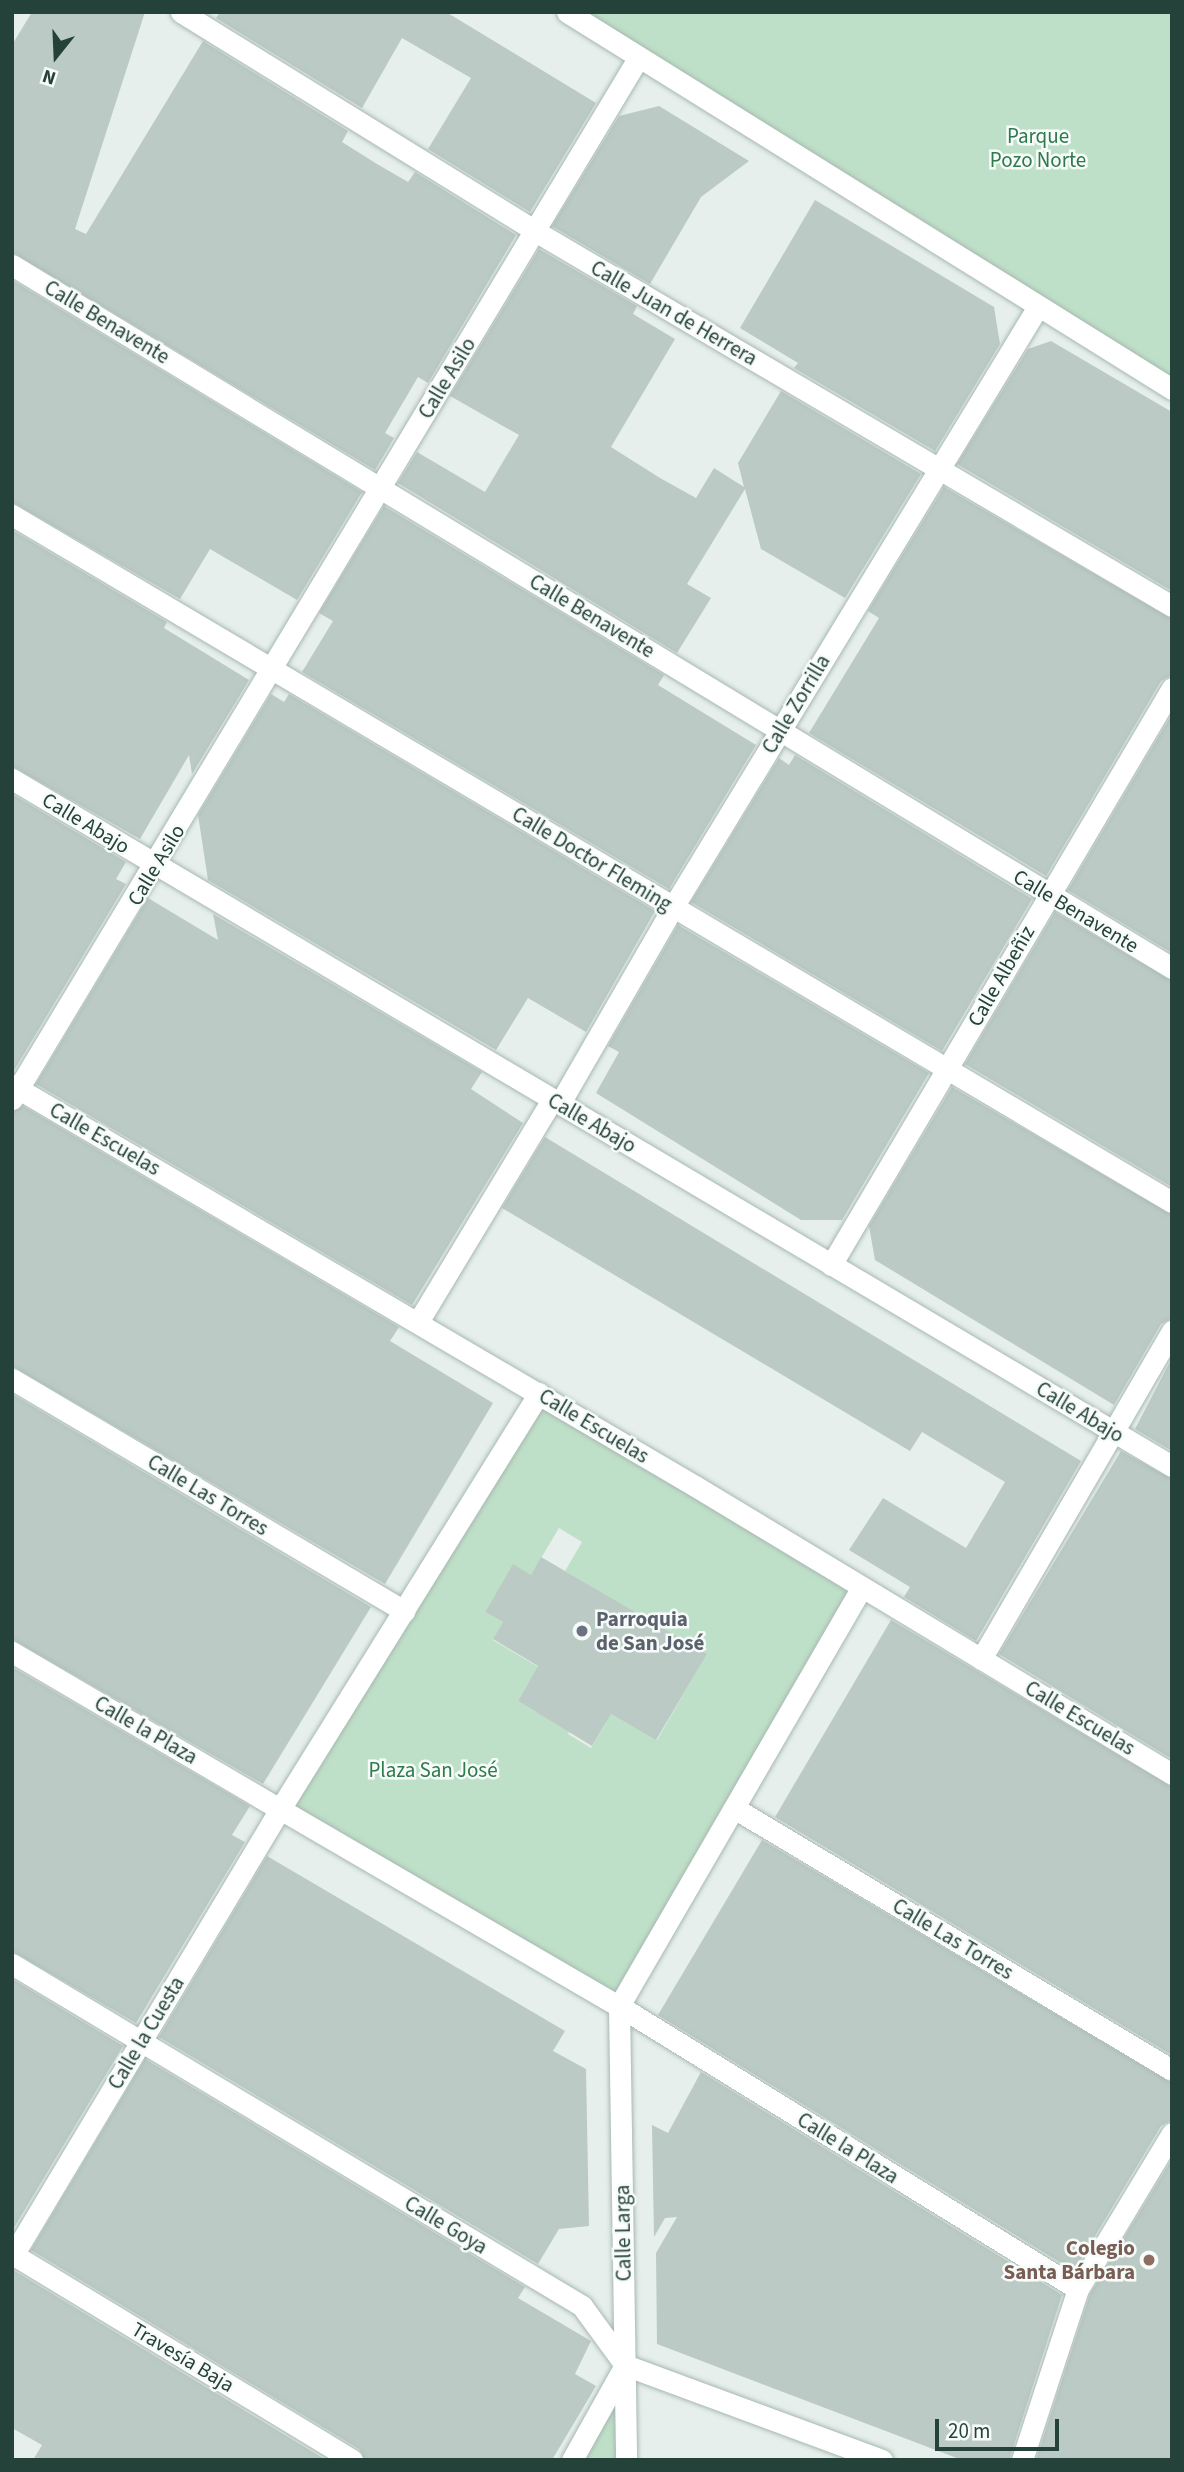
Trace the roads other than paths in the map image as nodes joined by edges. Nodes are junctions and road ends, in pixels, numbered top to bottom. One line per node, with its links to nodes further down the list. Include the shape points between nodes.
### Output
1 (181, 12): 4 (street, Calle Juan de Herrera)
2 (567, 12): 3 (street)
3 (637, 60): 4 (street, Calle Asilo); 6 (street)
4 (535, 230): 8 (street, Calle Juan de Herrera); 9 (street, Calle Asilo)
5 (12, 265): 9 (street, Calle Benavente)
6 (1037, 308): 7 (street); 8 (street, Calle Zorrilla)
7 (1172, 389)
8 (939, 468): 11 (street, Calle Juan de Herrera); 14 (street, Calle Zorrilla)
9 (381, 488): 12 (street, Calle Asilo); 14 (street, Calle Benavente)
10 (12, 515): 12 (street, Calle Doctor Fleming)
11 (1172, 606)
12 (273, 670): 16 (street, Calle Asilo); 18 (street, Calle Doctor Fleming)
13 (1172, 688): 17 (street, Calle Albeñiz)
14 (781, 730): 17 (street, Calle Benavente); 18 (street, Calle Zorrilla)
15 (12, 779): 16 (street, Calle Abajo)
16 (156, 864): 21 (street, Calle Asilo); 22 (street, Calle Abajo)
17 (1048, 895): 19 (street, Calle Benavente); 20 (street, Calle Albeñiz)
18 (673, 907): 20 (street, Calle Doctor Fleming); 22 (street, Calle Zorrilla)
19 (1172, 968)
20 (946, 1069): 23 (street, Calle Doctor Fleming); 24 (street, Calle Albeñiz)
21 (14, 1091): 25 (street, Calle Escuelas)
22 (556, 1102): 24 (street, Calle Abajo); 25 (street, Calle Zorrilla)
23 (1172, 1202)
24 (831, 1265): 29 (street, Calle Abajo)
25 (418, 1322): 28 (street, Calle Escuelas)
26 (1172, 1331): 29 (street)
27 (12, 1379): 32 (street, Calle Las Torres)
28 (539, 1393): 31 (street, Calle Escuelas); 32 (street)
29 (1114, 1432): 30 (street, Calle Abajo); 34 (street)
30 (1172, 1466)
31 (862, 1587): 34 (street, Calle Escuelas); 36 (street)
32 (404, 1611): 37 (street)
33 (12, 1652): 37 (street, Calle la Plaza)
34 (981, 1659): 35 (street, Calle Escuelas)
35 (1172, 1774)
36 (734, 1808): 39 (street); 41 (street, Calle Las Torres)
37 (280, 1809): 39 (street); 40 (street, Calle la Cuesta)
38 (12, 1964): 40 (street, Calle Goya)
39 (618, 2006): 44 (street, Calle la Plaza); 45 (street, Calle Larga)
40 (141, 2042): 43 (street, Calle la Cuesta); 45 (street, Calle Goya, via 582,2306)
41 (1172, 2070)
42 (1172, 2133): 44 (street)
43 (13, 2256): 46 (street, Travesía Baja)
44 (1078, 2289): 50 (street)
45 (625, 2365): 47 (street); 48 (street, Calle Larga); 49 (street)
46 (352, 2460)
47 (572, 2460)
48 (626, 2460)
49 (882, 2460)
50 (1022, 2460)

